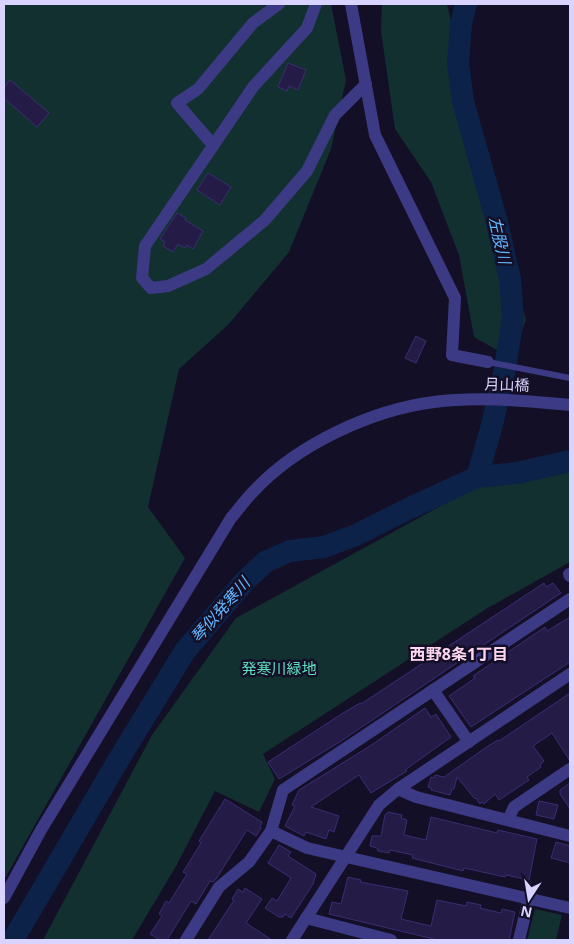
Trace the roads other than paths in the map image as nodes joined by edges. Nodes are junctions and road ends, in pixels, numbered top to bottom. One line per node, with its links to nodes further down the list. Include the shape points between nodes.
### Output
1 (279, 4): 5 (street, via 253,23 198,89 177,103)
2 (316, 4): 5 (street, via 307,28 253,87)
3 (352, 4): 4 (street)
4 (366, 84): 5 (street, via 335,115 306,171 266,220 206,269 168,286 151,288 142,278 145,246); 6 (street, via 375,135 455,298 452,356)
5 (213, 145)
6 (488, 362): 7 (lane)
7 (570, 378)
8 (570, 405): 19 (street, 月山橋, via 506,399 434,402 396,409 357,423 300,453 253,491 231,518 41,830)
9 (570, 599): 11 (street)
10 (570, 674): 12 (street)
11 (434, 690): 12 (street); 16 (street, via 283,790)
12 (469, 742): 14 (street)
13 (570, 769): 15 (street, via 514,807)
14 (398, 789): 15 (street, via 416,797); 18 (street, via 379,805)
15 (508, 820): 17 (street)
16 (271, 831): 18 (street, via 307,848); 23 (street, via 249,862 219,887)
17 (570, 836)
18 (347, 857): 20 (street); 22 (street)
19 (4, 898)
20 (529, 898): 21 (street); 26 (street)
21 (570, 908)
22 (306, 918): 24 (street); 25 (street)
23 (186, 940)
24 (292, 940)
25 (391, 940)
26 (519, 940)

